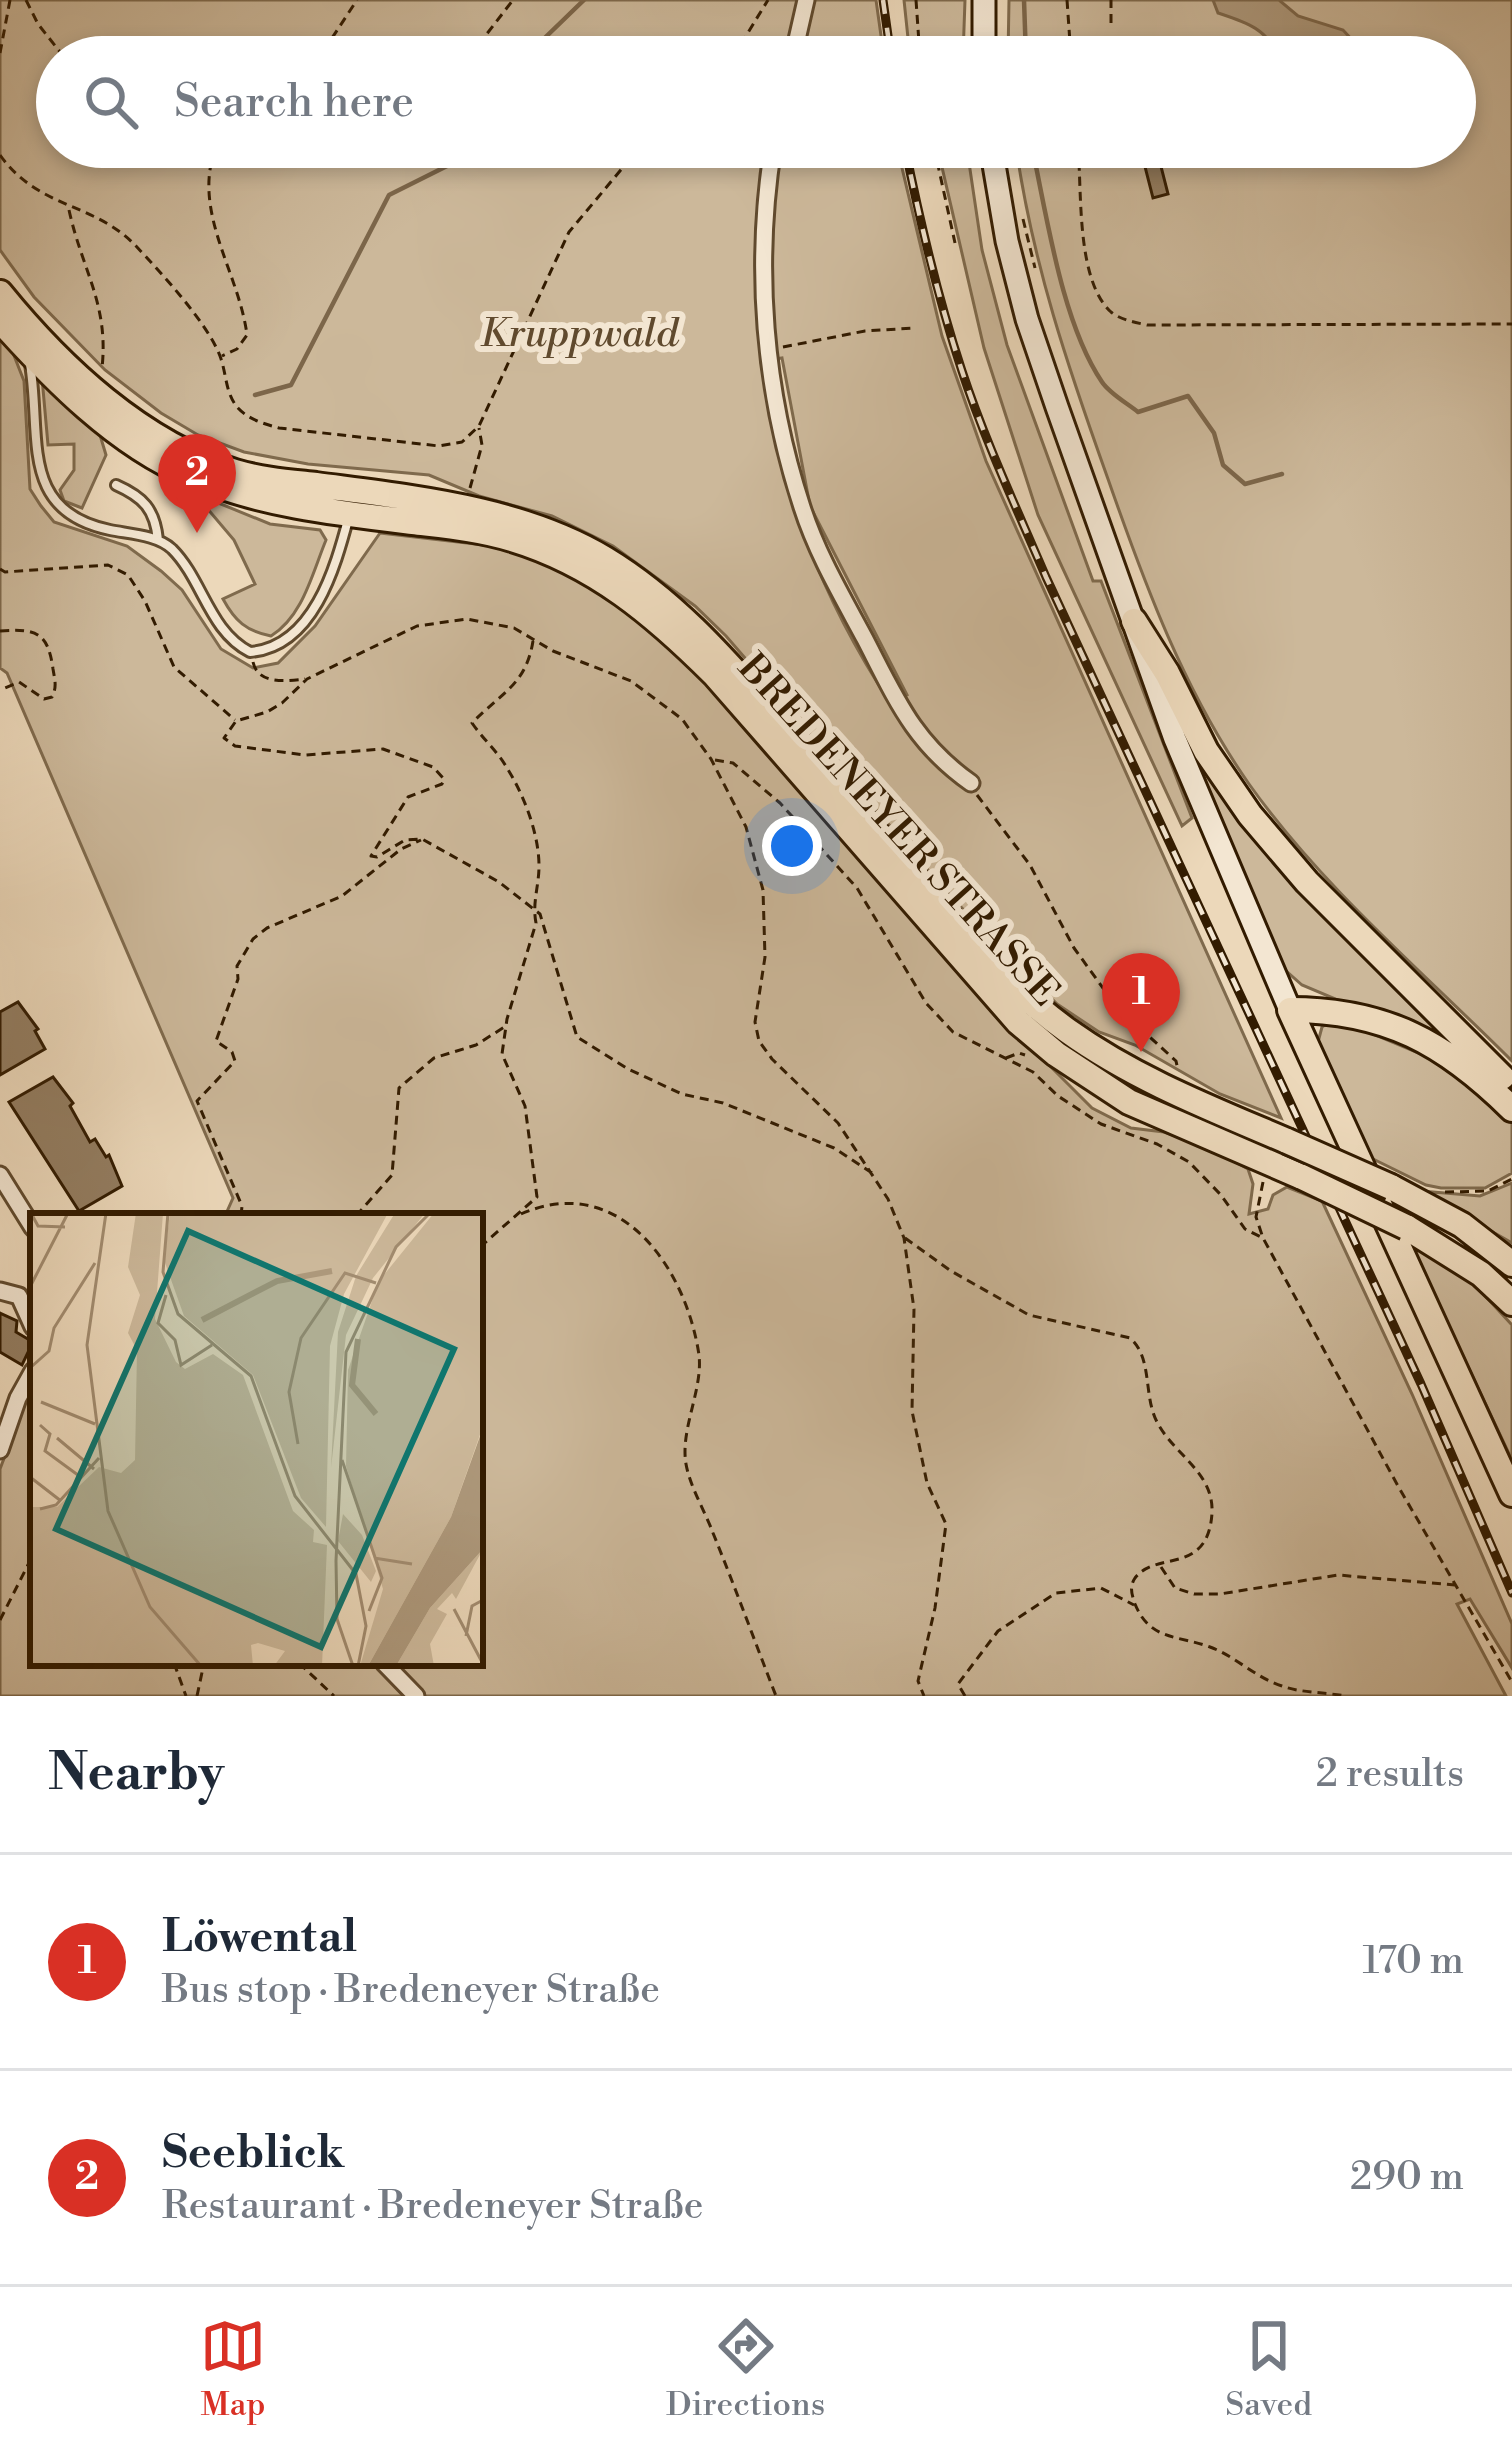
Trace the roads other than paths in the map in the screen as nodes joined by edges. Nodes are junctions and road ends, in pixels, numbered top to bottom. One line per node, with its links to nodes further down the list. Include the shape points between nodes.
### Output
1 (806, 0): 3 (street)
2 (984, 0): 4 (main road)
3 (798, 36)
4 (984, 36)
5 (771, 168): 14 (street, via 761,272 779,426 802,509 913,731)
6 (995, 168): 13 (main road, via 1027,319)
7 (0, 292): 11 (main road, BREDENEYER STRASSE, via 84,380 161,439 237,472)
8 (0, 320): 9 (main road, BREDENEYER STRASSE)
9 (27, 350): 11 (main road, BREDENEYER STRASSE, via 118,430 187,474 284,506); 12 (lane, via 37,449 52,500 90,526)
10 (116, 484): 12 (lane, via 140,495)
11 (352, 503): 12 (lane, via 339,556 303,627 272,650 250,652 220,626 188,570); 20 (main road, BREDENEYER STRASSE, bridge, via 514,520 603,558 727,662 959,928 1069,1031 1132,1071 1390,1186); 22 (main road, BREDENEYER STRASSE, bridge, via 509,537 595,573 715,675 1018,1022 1056,1054 1130,1102 1406,1227 1481,1274)
12 (158, 540)
13 (1134, 621): 15 (main road); 16 (main road, via 1250,815)
14 (971, 783)
15 (1290, 1010): 17 (main road, via 1341,1010 1438,1046); 27 (main road)
16 (1512, 1087)
17 (1512, 1109)
18 (0, 1175): 19 (street)
19 (30, 1223)
20 (1512, 1264)
21 (0, 1291): 23 (street, via 19,1296)
22 (1512, 1304)
23 (30, 1320)
24 (30, 1374): 25 (street)
25 (9, 1396): 26 (street)
26 (0, 1450)
27 (1512, 1493)
28 (387, 1666): 29 (street)
29 (416, 1696)

